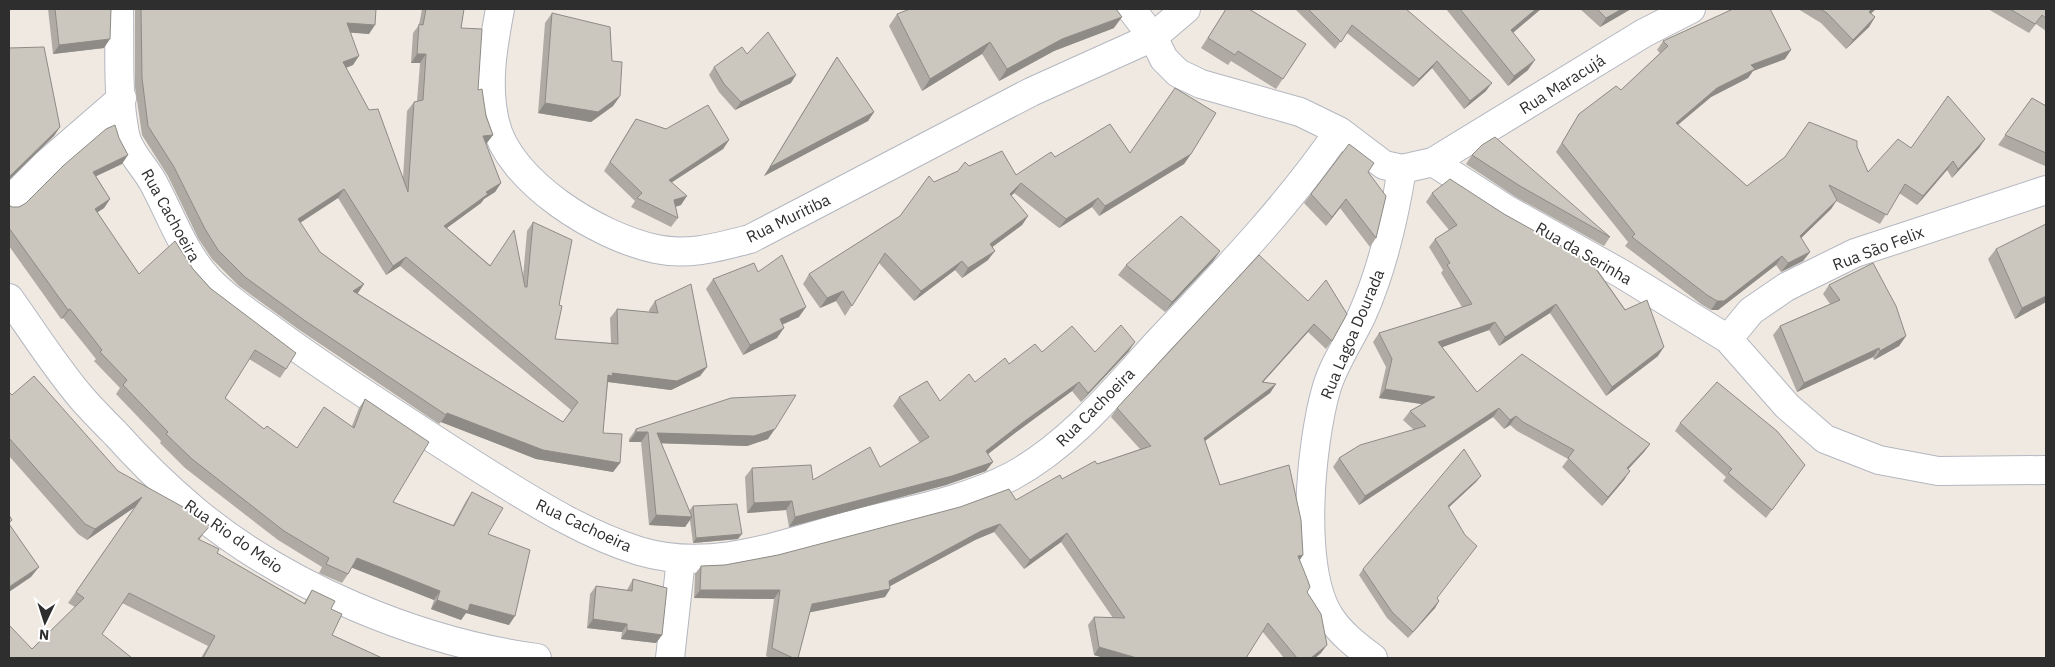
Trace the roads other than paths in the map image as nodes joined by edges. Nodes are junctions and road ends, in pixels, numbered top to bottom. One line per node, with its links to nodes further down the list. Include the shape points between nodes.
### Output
1 (119, 9): 7 (street, Rua Cachoeira)
2 (500, 9): 6 (street, Rua Muritiba, via 492,51 490,87 495,123 508,156 533,184 574,213 618,236 657,249 702,251 750,239 1031,92)
3 (1131, 9): 6 (street)
4 (1186, 9): 6 (street, Rua Muritiba)
5 (1692, 9): 9 (street, Rua Maracujá, via 1644,33)
6 (1153, 37): 8 (street, via 1164,59 1178,73 1201,84 1300,112)
7 (122, 98): 12 (street); 16 (street, Rua Cachoeira, via 125,139 150,177 188,250 208,278 240,307 419,430 554,515 641,551)
8 (1339, 131): 10 (street, via 1384,165); 16 (street, Rua Cachoeira, via 1308,177 1091,414 1053,448 1012,476 962,497 848,526 778,548 733,557)
9 (1433, 162): 10 (street); 14 (street, Rua da Serinha, via 1506,209)
10 (1402, 169): 19 (street, Rua Lagoa Dourada, via 1393,222 1378,274 1363,314 1327,387 1318,423 1311,506 1316,583 1329,616 1351,642)
11 (2046, 190): 14 (street, Rua São Felix, via 1855,253 1786,287 1751,311)
12 (9, 201)
13 (9, 298): 17 (street, Rua Rio do Meio, via 80,396 136,456 195,511 263,560 321,591 396,622 452,641)
14 (1728, 338): 15 (street, Rua da Serinha, via 1786,406 1825,439 1879,460 1938,471)
15 (2046, 470)
16 (681, 559): 18 (street)
17 (537, 658)
18 (670, 658)
19 (1373, 658)

